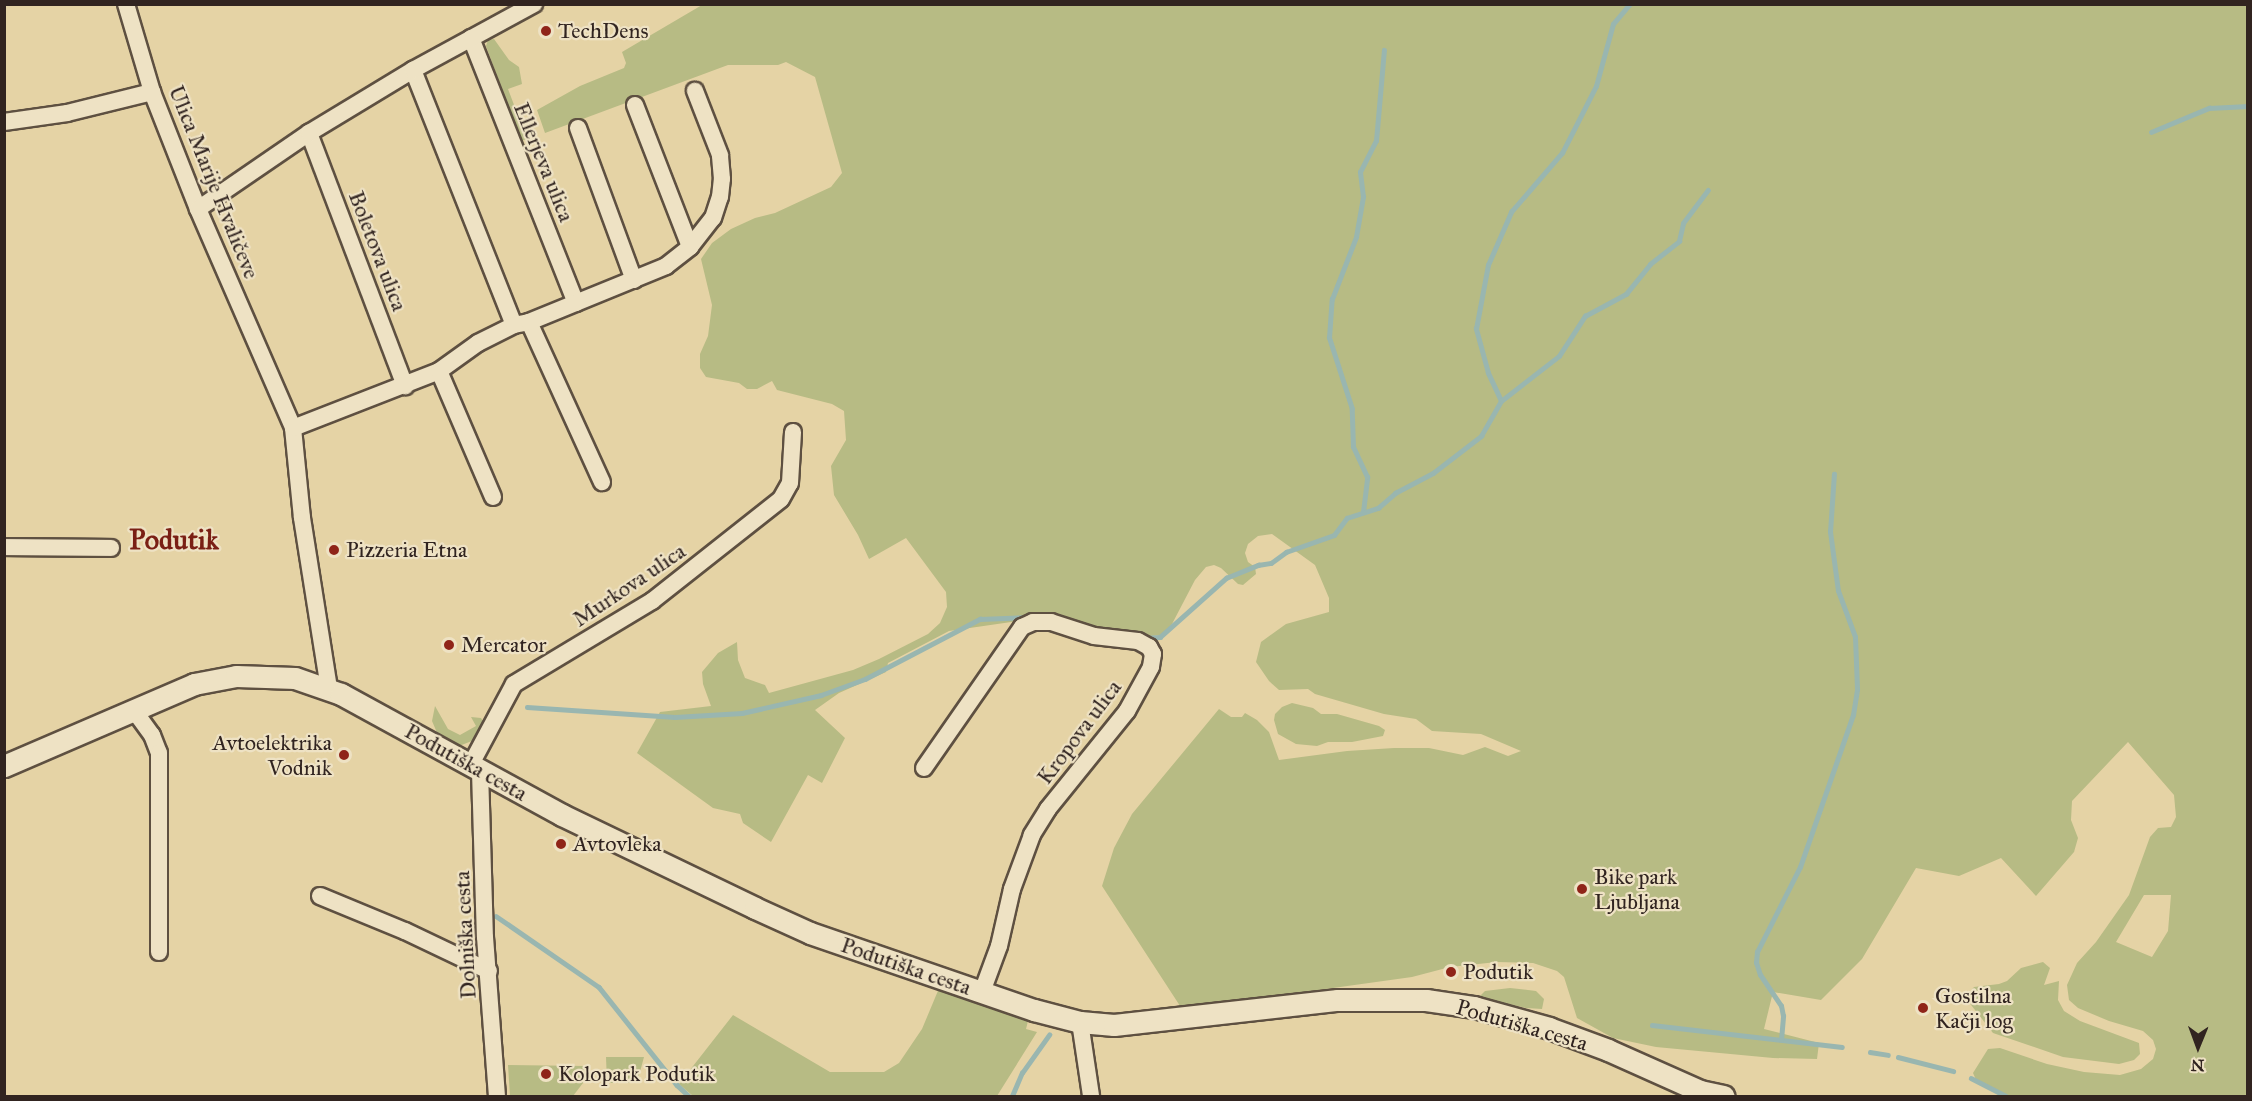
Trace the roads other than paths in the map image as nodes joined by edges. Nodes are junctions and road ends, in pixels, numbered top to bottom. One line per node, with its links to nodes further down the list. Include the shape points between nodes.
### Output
1 (126, 4): 7 (street, Ulica Marije Hvaličeve)
2 (534, 4): 3 (street)
3 (501, 11): 4 (street)
4 (471, 38): 5 (street); 15 (street, Ellerjeva ulica)
5 (413, 70): 11 (street); 16 (street)
6 (695, 91): 13 (street, via 720,155 722,179 713,218)
7 (152, 92): 9 (street, via 68,113); 12 (street, Ulica Marije Hvaličeve)
8 (635, 105): 13 (street)
9 (4, 122)
10 (578, 128): 14 (street, Ellerjeva ulica)
11 (309, 133): 12 (street); 18 (street, Boletova ulica)
12 (198, 209): 19 (street, Ulica Marije Hvaličeve)
13 (690, 247): 14 (street, via 666,266)
14 (634, 280): 15 (street)
15 (576, 303): 16 (street)
16 (521, 324): 17 (street, via 478,343); 21 (street)
17 (439, 371): 18 (street); 22 (street)
18 (405, 386): 19 (street)
19 (293, 428): 25 (street, Ulica Marije Hvaličeve, via 302,518)
20 (793, 432): 28 (street, Murkova ulica, via 790,483 781,499 652,602 514,684)
21 (603, 482)
22 (493, 497)
23 (4, 547): 24 (street)
24 (111, 548)
25 (329, 688): 26 (street, Podutiška cesta, via 288,678 229,676 181,688); 28 (street, Podutiška cesta)
26 (133, 709): 27 (street, Podutiška cesta); 31 (street, via 152,735 159,753)
27 (4, 766)
28 (475, 768): 32 (street, Dolniška cesta); 33 (street, Podutiška cesta, via 562,815 810,933)
29 (924, 768): 33 (street, Kropova ulica, via 1022,627 1033,622 1051,622 1094,636 1138,641 1153,654 1151,667 1127,711 1048,809 1032,835)
30 (320, 896): 32 (street)
31 (159, 952)
32 (489, 971): 35 (street, Dolniška cesta)
33 (982, 992): 34 (street, Podutiška cesta)
34 (1080, 1022): 36 (street); 37 (street, Podutiška cesta, via 1114,1025 1338,1000 1426,1000 1474,1007 1549,1028 1700,1091)
35 (497, 1096)
36 (1091, 1096)
37 (1723, 1096)

